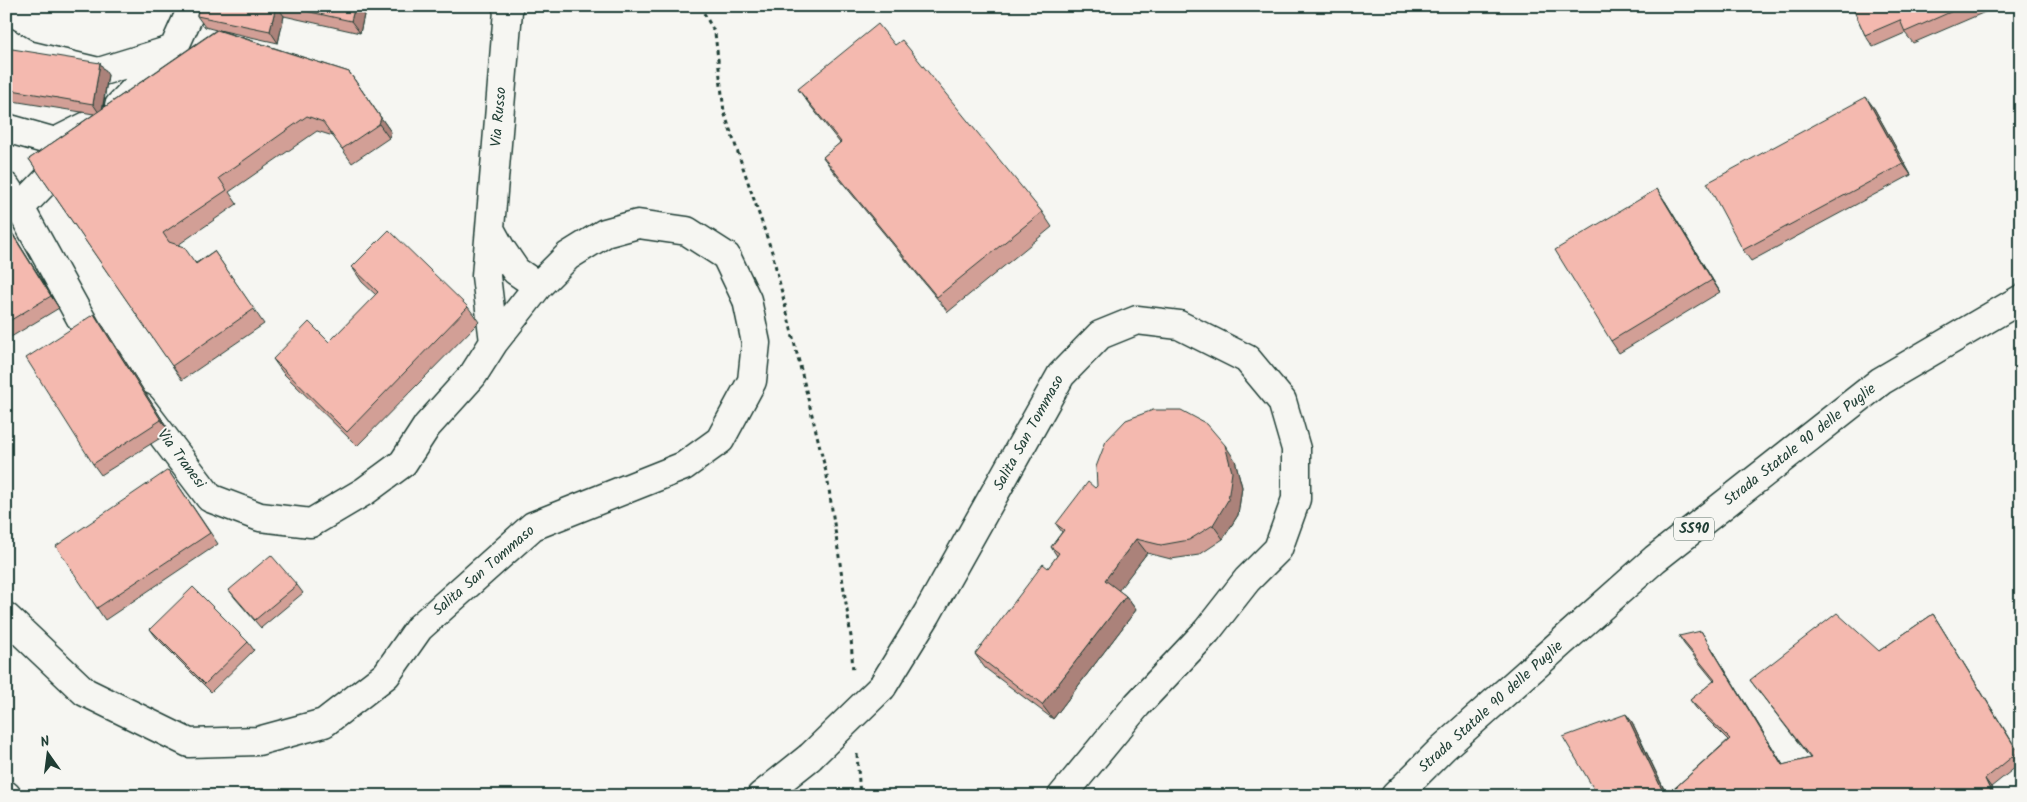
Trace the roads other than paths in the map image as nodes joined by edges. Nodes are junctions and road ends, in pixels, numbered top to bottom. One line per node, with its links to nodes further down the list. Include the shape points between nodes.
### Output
1 (193, 6): 4 (street)
2 (506, 6): 8 (street, Via Russo)
3 (6, 42): 4 (street, via 28,55 99,72)
4 (174, 48): 5 (street)
5 (110, 114): 6 (street, via 55,142); 7 (street)
6 (6, 128)
7 (13, 197): 11 (street, Via Tranesi, via 98,352 210,498 260,517 311,523 365,491 403,463 427,426 473,375)
8 (490, 229): 9 (street, via 516,271); 11 (street, Via Russo, via 486,276)
9 (538, 286): 11 (street, Via Tranesi); 12 (street, Salita San Tommaso, via 568,256 605,233 638,224 687,231 726,256 747,300 756,343 752,382 720,440 684,466 533,526 419,628 386,675 324,723 258,741 189,743 85,692)
10 (2021, 299): 15 (street, Strada Statale 90 delle Puglie / SS90, via 1881,381 1655,559 1443,748)
11 (494, 342)
12 (6, 617)
13 (761, 796): 14 (street, Salita San Tommaso, bridge, via 810,757 882,687 927,614 1061,375 1100,335 1137,320 1179,325 1247,359 1282,401 1296,449 1296,499 1278,549 1246,580 1207,631 1137,706)
14 (1062, 796)
15 (1395, 796)

